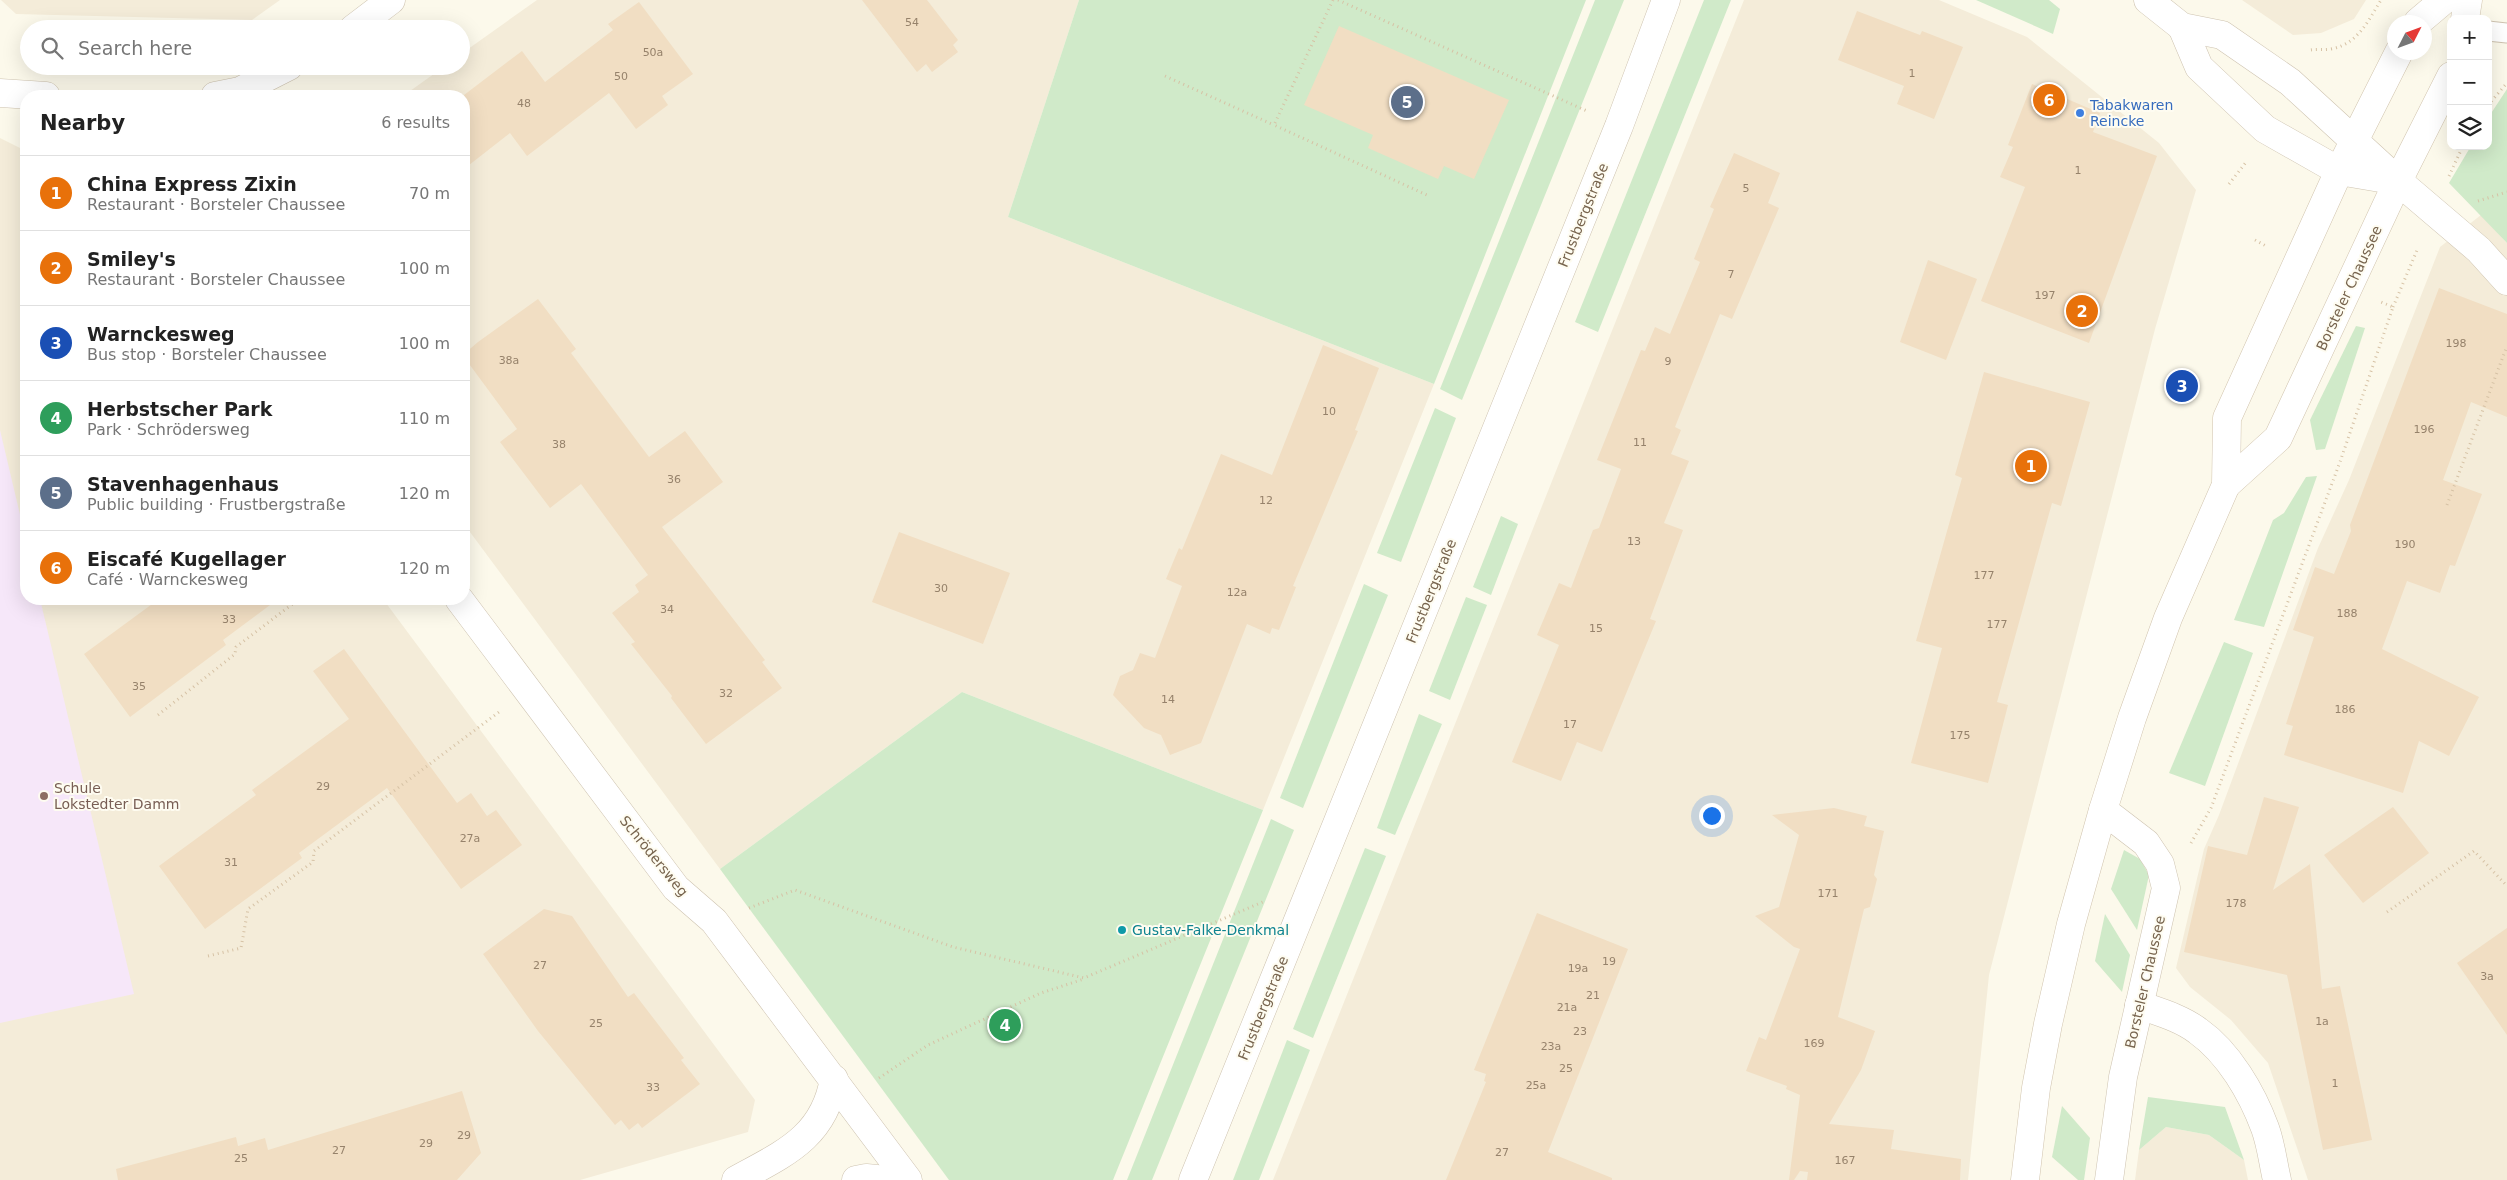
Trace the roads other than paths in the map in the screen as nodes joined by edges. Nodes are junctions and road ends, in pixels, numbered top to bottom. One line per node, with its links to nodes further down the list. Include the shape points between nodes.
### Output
1 (391, 0): 8 (street)
2 (1666, 0): 31 (street, Frustbergstraße, via 1619,126)
3 (2148, 0): 9 (street)
4 (2444, 0): 6 (street)
5 (2468, 0): 7 (street)
6 (2426, 15)
7 (2466, 15)
8 (365, 20)
9 (2182, 27): 18 (street, via 2222,35 2290,82); 19 (street, via 2198,67 2241,108 2265,129)
10 (2492, 31): 11 (lane)
11 (2507, 33)
12 (2395, 60): 18 (street, Borsteler Chaussee)
13 (271, 75): 15 (street)
14 (2447, 84): 20 (street, Borsteler Chaussee)
15 (242, 90)
16 (0, 92): 17 (street)
17 (20, 94)
18 (2354, 140): 19 (street, Borsteler Chaussee); 20 (street)
19 (2339, 171): 20 (street); 22 (street, Borsteler Chaussee, via 2226,418)
20 (2398, 181): 21 (street, via 2479,250); 22 (street, Borsteler Chaussee, via 2278,438)
21 (2507, 281)
22 (2226, 485): 24 (street, Borsteler Chaussee, via 2168,618)
23 (464, 605): 26 (street, Schrödersweg, via 676,888 714,921)
24 (2103, 810): 25 (street, Borsteler Chaussee, via 2146,842 2160,864 2166,888); 32 (street, Borsteler Chaussee, via 2071,924 2048,1024 2036,1088)
25 (2138, 1004): 33 (street, Borsteler Chaussee); 34 (street, via 2176,1018 2214,1044 2245,1085 2265,1128)
26 (841, 1089): 27 (street, via 830,1100 817,1124 796,1146); 30 (street, Schrödersweg)
27 (736, 1180)
28 (856, 1180): 29 (street)
29 (887, 1180)
30 (908, 1180)
31 (1193, 1180)
32 (2025, 1180)
33 (2108, 1180)
34 (2277, 1180)

